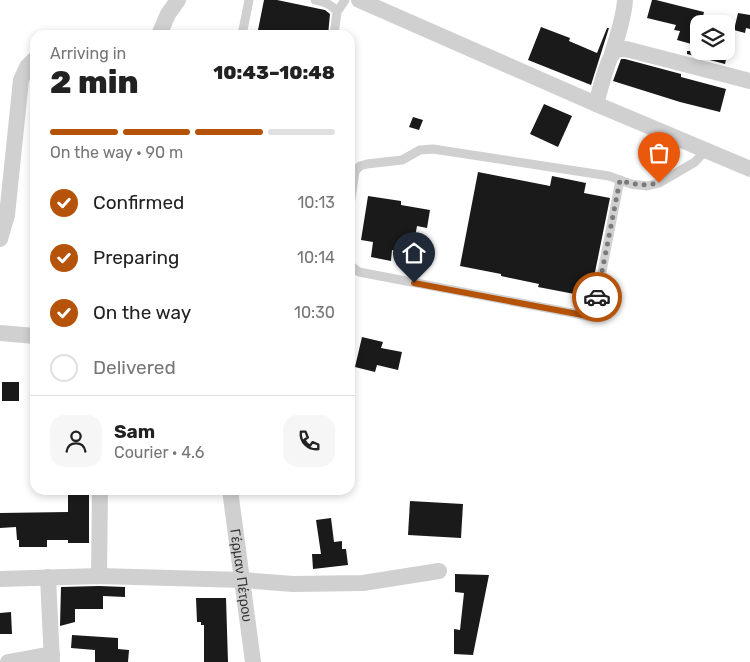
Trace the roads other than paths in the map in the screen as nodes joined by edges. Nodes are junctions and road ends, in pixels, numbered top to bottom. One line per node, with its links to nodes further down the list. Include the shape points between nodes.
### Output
1 (178, 0): 8 (street)
2 (250, 0): 9 (lane)
3 (315, 0): 7 (lane, via 327,3)
4 (345, 0): 7 (lane)
5 (359, 0): 14 (street)
6 (625, 0): 11 (street)
7 (337, 12): 10 (lane)
8 (161, 30)
9 (243, 30)
10 (335, 30)
11 (612, 54): 13 (street, via 626,49); 14 (street)
12 (30, 64): 19 (street, via 21,80 7,215)
13 (750, 81)
14 (596, 104): 15 (street)
15 (705, 151): 16 (street); 18 (lane, via 695,162 659,183 647,186)
16 (750, 169)
17 (355, 170): 18 (lane, via 367,164 402,160 420,150 433,148)
18 (620, 180): 20 (lane, via 596,308 588,316)
19 (0, 239)
20 (355, 269)
21 (0, 333): 22 (street)
22 (30, 336)
23 (100, 495): 26 (street)
24 (231, 495): 29 (street, Γέρμαν Πέτρου)
25 (438, 572): 29 (street, via 363,582 293,584)
26 (99, 576): 27 (street); 29 (street)
27 (48, 577): 28 (street); 30 (street)
28 (0, 580)
29 (242, 580): 32 (street, Γέρμαν Πέτρου)
30 (52, 658): 31 (street)
31 (8, 662)
32 (253, 662)

